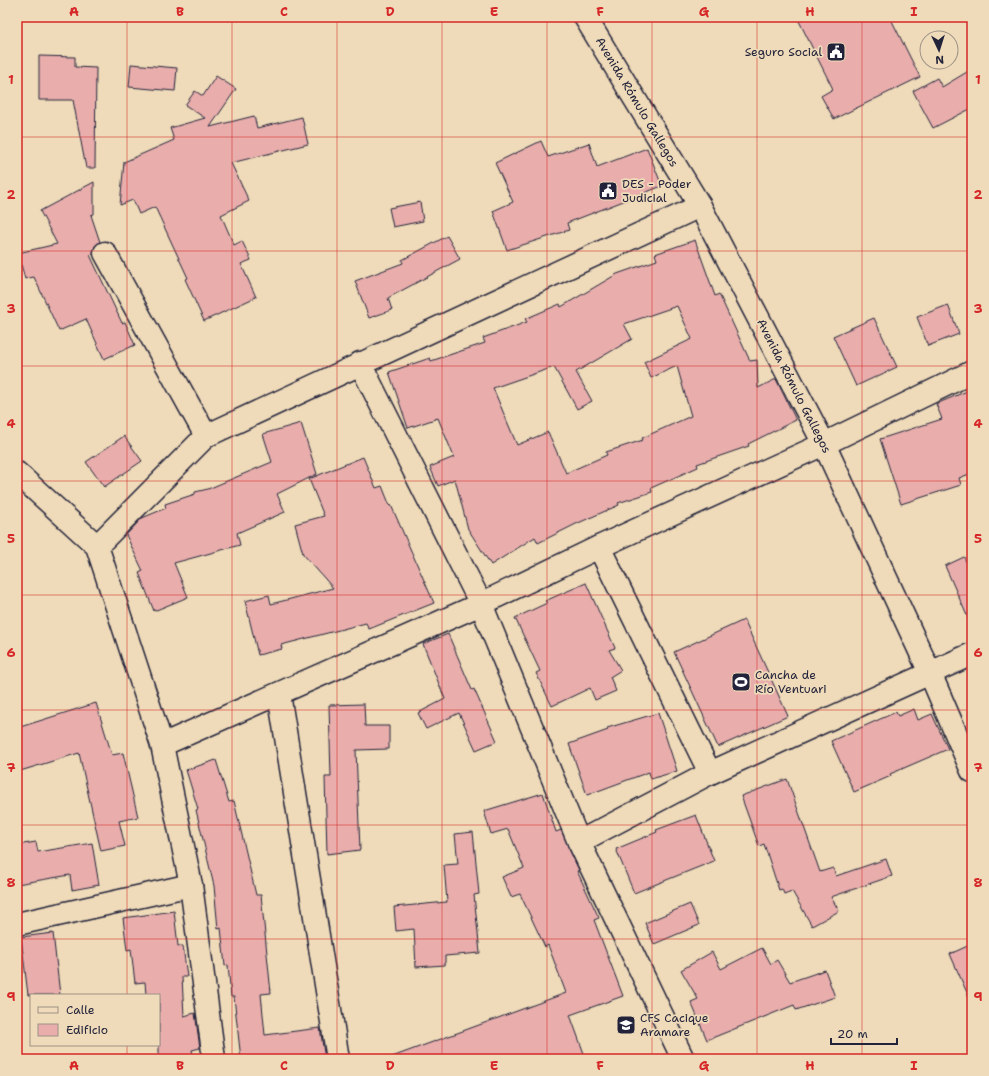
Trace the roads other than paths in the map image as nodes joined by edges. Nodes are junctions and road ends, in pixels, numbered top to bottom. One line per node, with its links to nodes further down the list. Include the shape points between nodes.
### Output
1 (585, 17): 2 (street, Avenida Rómulo Gallegos)
2 (700, 206): 4 (street); 7 (street, Avenida Rómulo Gallegos)
3 (105, 253): 6 (street)
4 (360, 363): 6 (street); 11 (street)
5 (972, 372): 7 (street)
6 (206, 436): 9 (street)
7 (824, 444): 10 (street); 13 (street, Avenida Rómulo Gallegos)
8 (17, 473): 9 (street)
9 (98, 546): 15 (street)
10 (599, 547): 11 (street); 17 (street)
11 (481, 604): 14 (street); 18 (street)
12 (972, 654): 13 (street)
13 (930, 673): 16 (street, Avenida Rómulo Gallegos); 17 (street)
14 (279, 694): 15 (street); 22 (street)
15 (162, 745): 19 (street)
16 (972, 771)
17 (710, 773): 18 (street)
18 (579, 842): 23 (street)
19 (191, 885): 20 (street); 21 (street)
20 (17, 924)
21 (214, 1059)
22 (338, 1059)
23 (683, 1059)

